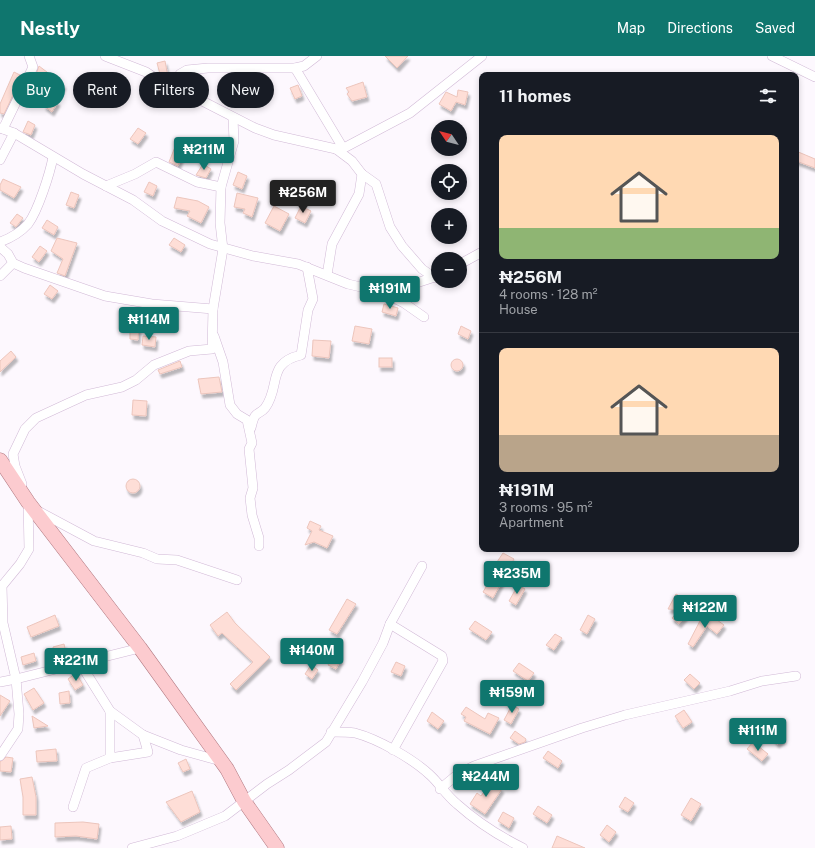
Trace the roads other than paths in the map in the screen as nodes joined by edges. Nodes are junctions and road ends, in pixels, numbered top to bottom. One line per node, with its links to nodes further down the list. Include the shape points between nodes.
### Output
1 (29, 56): 12 (street, via 33,67)
2 (107, 56): 7 (street)
3 (318, 56): 6 (street, via 304,66)
4 (482, 56): 14 (street, via 410,113)
5 (772, 56): 9 (street)
6 (295, 68): 8 (street, via 208,68); 14 (street)
7 (146, 72)
8 (184, 72)
9 (815, 77)
10 (209, 105): 11 (street)
11 (233, 118): 14 (street, via 274,136); 19 (street, via 234,141)
12 (2, 129): 13 (street)
13 (14, 133): 15 (street); 16 (street)
14 (340, 149): 17 (street)
15 (53, 157): 18 (street); 20 (street, via 50,175 29,223 15,236)
16 (0, 160)
17 (362, 174): 27 (street, via 376,184 390,227 402,246 422,269); 28 (street, via 359,194 332,244)
18 (106, 186): 19 (street, via 156,162 196,182); 22 (street, via 133,200 162,221)
19 (221, 187): 22 (street)
20 (0, 242)
21 (0, 247): 25 (street)
22 (222, 249): 26 (street); 32 (street)
23 (479, 254): 24 (street)
24 (467, 260)
25 (13, 263): 29 (street); 32 (street, via 105,296 152,304)
26 (307, 267): 28 (street); 35 (street, via 313,299 308,310 301,355 289,358 281,365 264,409 255,416)
27 (431, 274)
28 (327, 275): 31 (street)
29 (0, 276)
30 (431, 279): 31 (street, via 404,287)
31 (374, 291): 33 (street, via 404,303)
32 (213, 309): 34 (street)
33 (424, 317)
34 (212, 329): 35 (street, via 223,362 230,405 237,414 248,420); 37 (street, via 212,349 189,350 154,365 136,380 122,387 80,397 29,423 13,454 15,466)
35 (250, 428): 38 (street, via 252,443 249,449 253,488 250,498)
36 (0, 460): 37 (main road)
37 (31, 506): 40 (street, via 94,541 143,553 156,559 177,560); 41 (street, via 29,549); 43 (main road)
38 (259, 546)
39 (422, 566): 42 (street)
40 (237, 580)
41 (1, 587): 46 (street, via 3,623)
42 (390, 624): 49 (street, via 362,682); 51 (street, via 442,656 443,661)
43 (140, 648): 44 (street); 54 (main road)
44 (80, 663): 46 (street); 48 (street)
45 (796, 676): 55 (street, via 762,681 582,728 474,766 458,774)
46 (16, 679): 47 (street); 52 (street, via 18,729)
47 (0, 682)
48 (110, 711): 50 (street); 53 (street)
49 (331, 732): 51 (street, via 354,733 369,737); 56 (street, via 326,742)
50 (143, 735): 53 (street, via 148,752); 54 (street, via 181,750)
51 (393, 750): 55 (street, via 431,775)
52 (0, 756)
53 (110, 758): 57 (street, via 86,768)
54 (221, 760): 56 (main road)
55 (440, 789): 60 (street, via 493,832)
56 (244, 801): 58 (street, via 225,816 198,829); 59 (main road)
57 (73, 807)
58 (132, 848)
59 (277, 848)
60 (523, 848)

